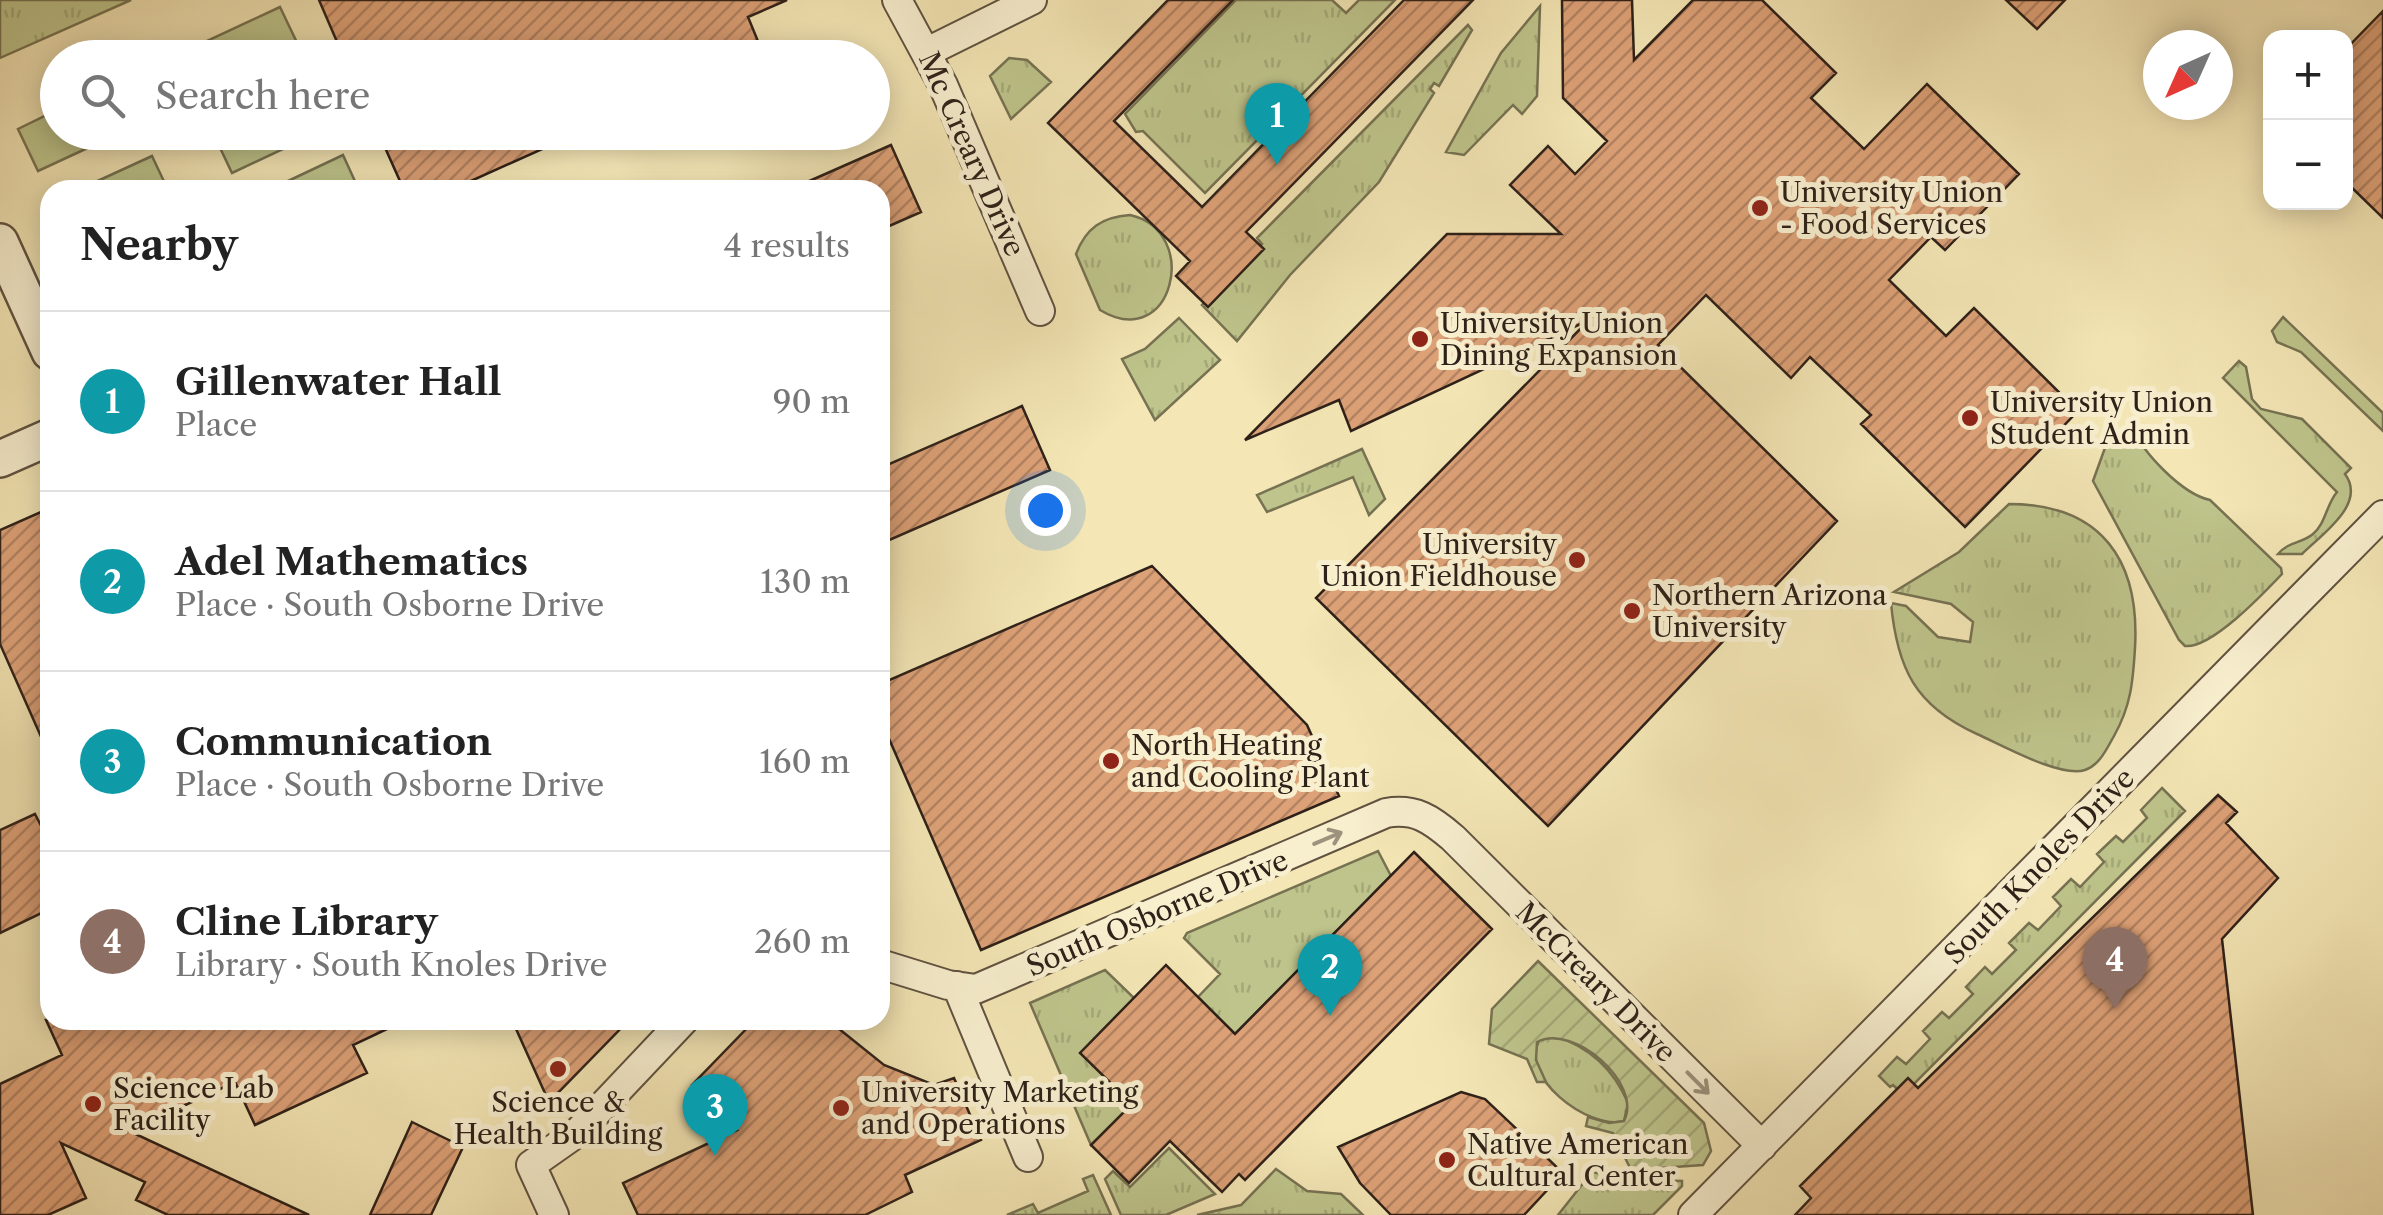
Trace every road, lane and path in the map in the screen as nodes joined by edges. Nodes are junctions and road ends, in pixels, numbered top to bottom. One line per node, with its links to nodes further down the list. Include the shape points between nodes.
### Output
1 (897, 0): 3 (street, Mc Creary Drive)
2 (1032, 0): 3 (street)
3 (928, 52): 5 (street, Mc Creary Drive)
4 (0, 242): 6 (street)
5 (1040, 311)
6 (40, 330)
7 (40, 441): 8 (street)
8 (0, 459)
9 (2383, 515): 14 (street, South Knoles Drive)
10 (1430, 818): 12 (street, South Osborne Drive, one-way to 10, via 976,989 1012,976 1386,813 1404,810); 14 (street, McCreary Drive, one-way to 14)
11 (890, 967): 12 (street, South Osborne Drive)
12 (957, 986): 15 (street)
13 (675, 1030): 16 (street, via 578,1132 531,1166)
14 (1762, 1146): 17 (street, South Knoles Drive)
15 (1028, 1157)
16 (554, 1215)
17 (1693, 1215)

